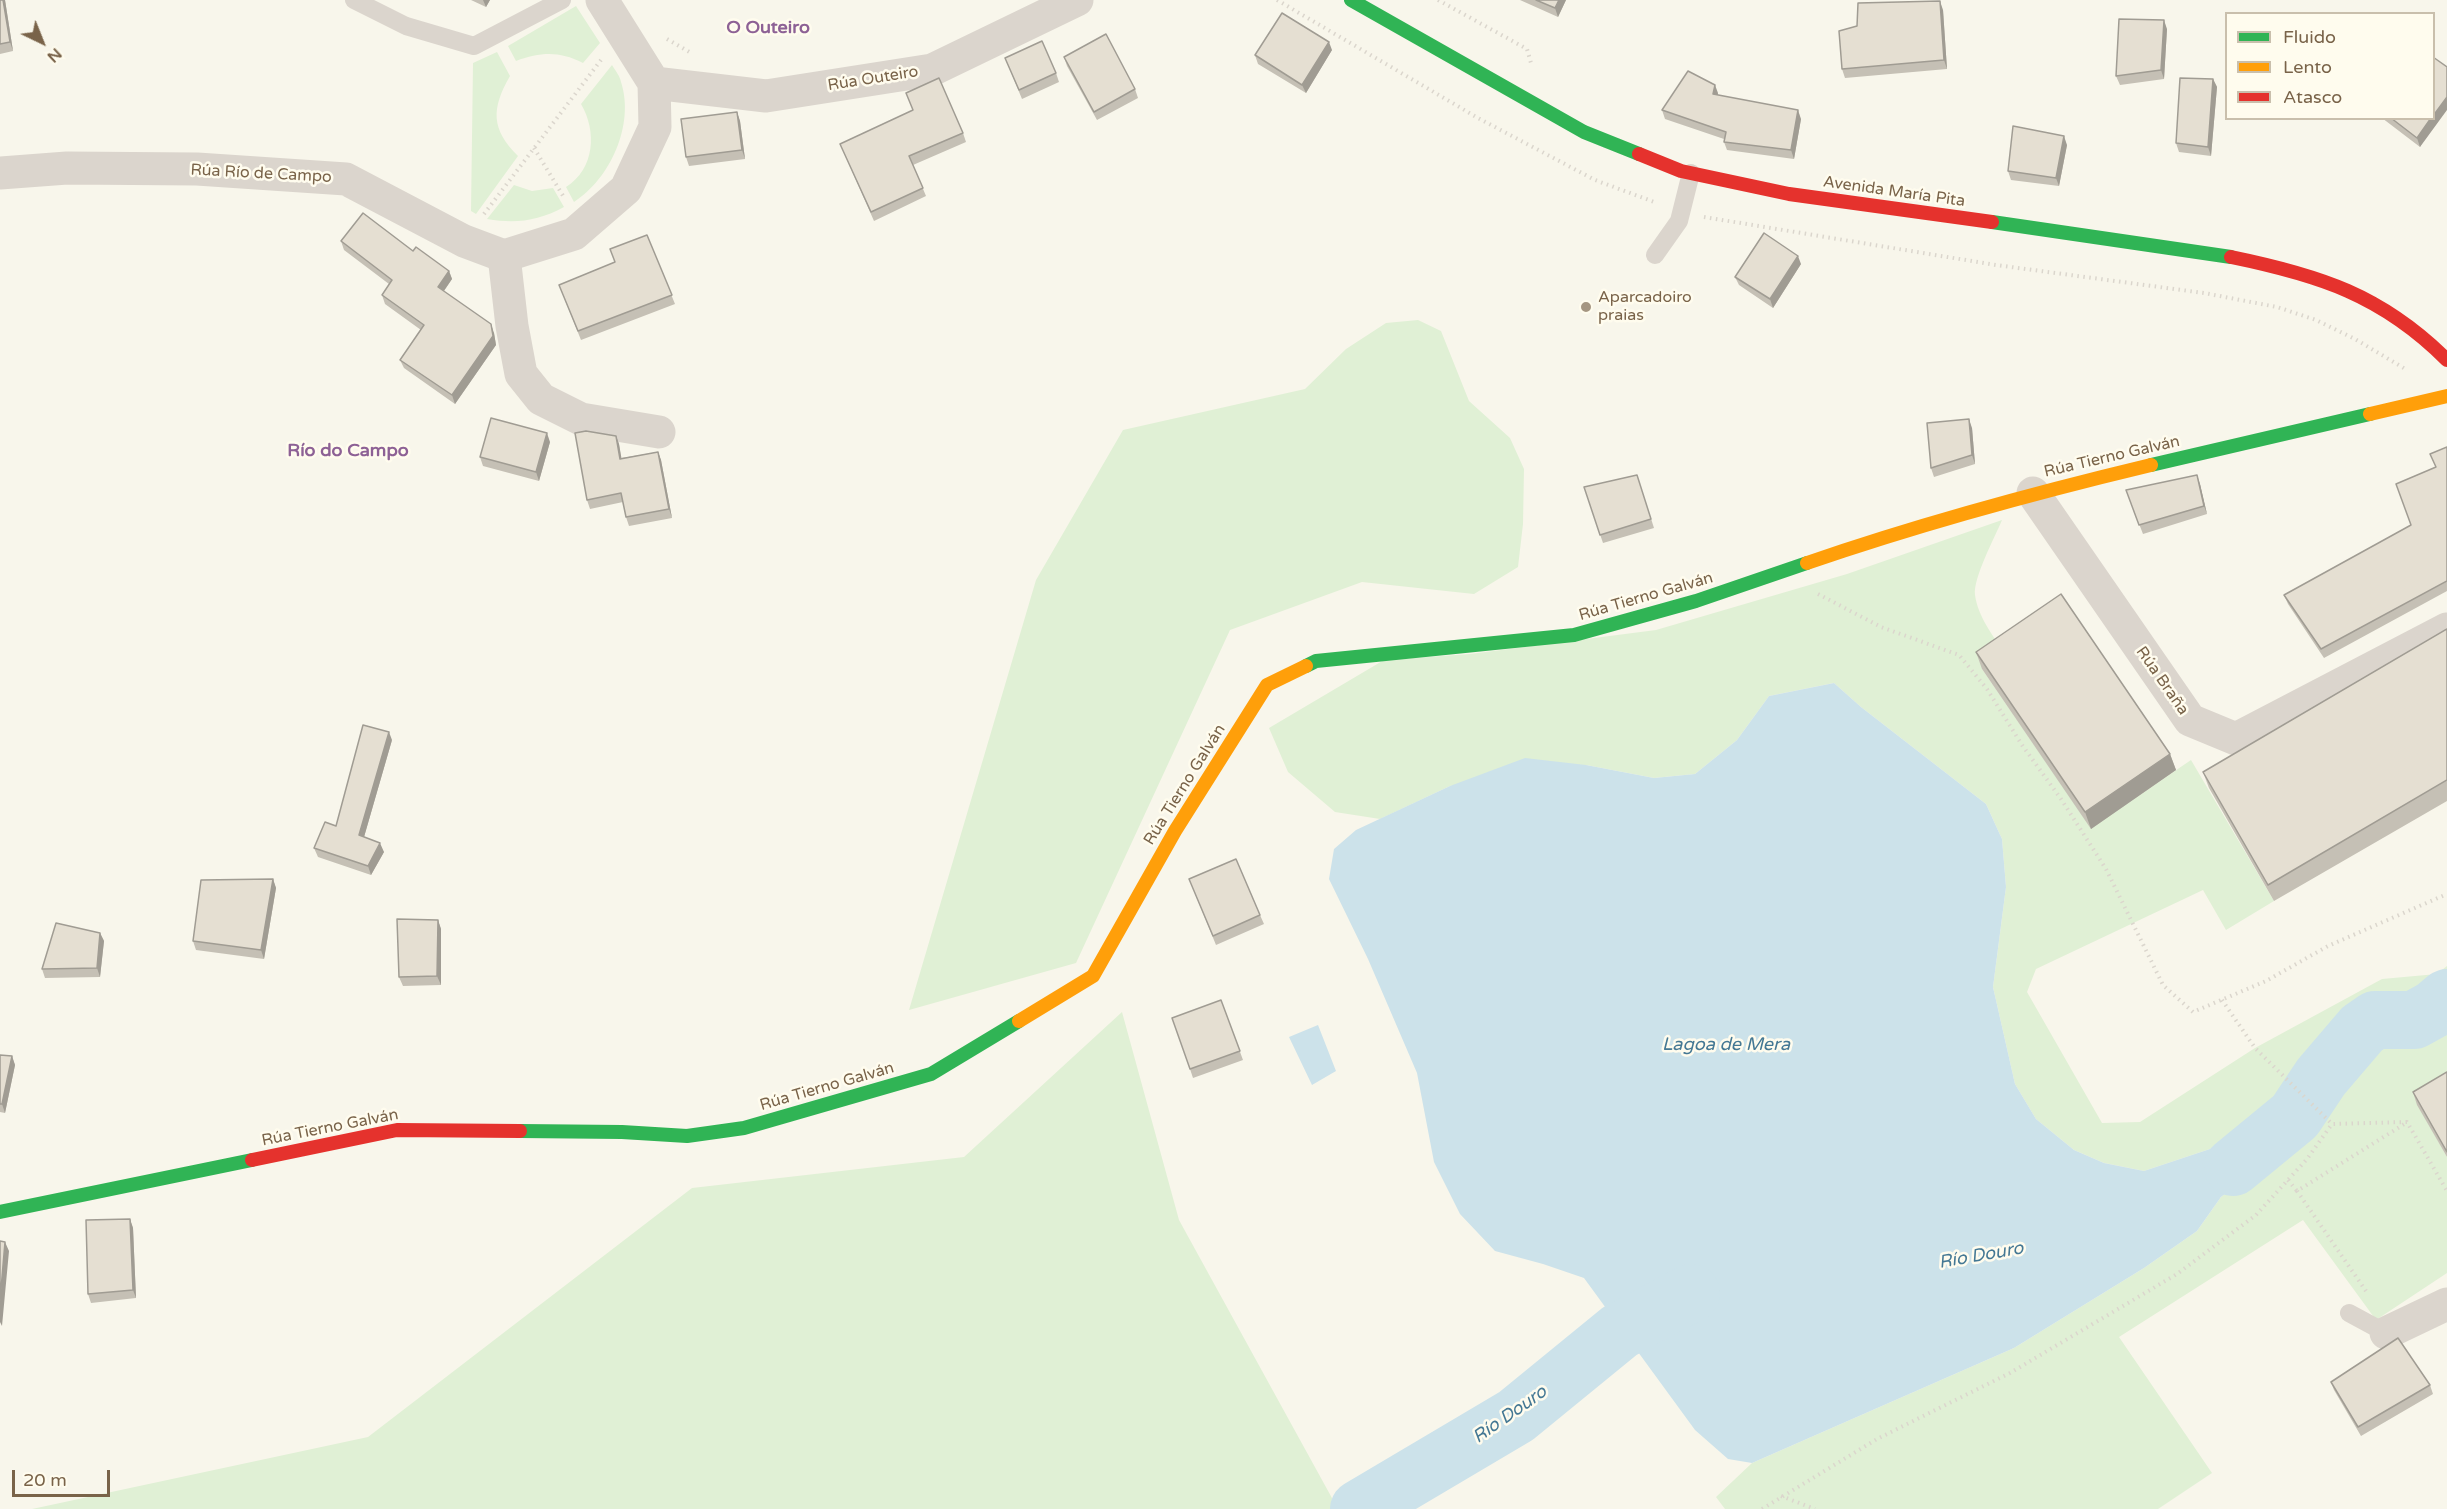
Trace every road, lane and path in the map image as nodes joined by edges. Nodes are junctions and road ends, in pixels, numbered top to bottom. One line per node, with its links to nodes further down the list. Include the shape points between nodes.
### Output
1 (354, 0): 2 (lane, via 406,26 474,46)
2 (562, 0)
3 (602, 0): 9 (street)
4 (1077, 0): 9 (street, Rúa Outeiro, via 932,70 766,96)
5 (1351, 0): 11 (street, Avenida María Pita, via 1584,132)
6 (1438, 0): 8 (path, via 1527,49)
7 (606, 54): 10 (path)
8 (1534, 73)
9 (654, 83): 16 (street, via 655,127 626,189 574,234)
10 (534, 148): 13 (path); 14 (path)
11 (1691, 173): 15 (lane, via 1679,221); 17 (street, Avenida María Pita, via 1789,194 2262,262 2326,281 2373,303 2416,331)
12 (0, 174): 14 (street, Rúa Río de Campo, via 68,168 197,169 346,179)
13 (569, 205)
14 (464, 241): 16 (street, Rúa Río de Campo)
15 (1655, 255)
16 (504, 256): 19 (street, via 521,374 541,399 581,419)
17 (2447, 360)
18 (2447, 396): 20 (street, Rúa Tierno Galván)
19 (659, 432)
20 (2033, 493): 21 (street, Rúa Tierno Galván, via 1880,538); 22 (street, Rúa Braña, via 2190,720 2236,739)
21 (1760, 580): 24 (path, via 1818,594 1881,627 1959,655 1988,689 2106,869 2163,986 2193,1012); 30 (street, Rúa Tierno Galván, via 1574,635 1316,661 1267,685 1175,831 1093,976 930,1074 744,1128 687,1136 397,1130)
22 (2447, 629)
23 (2447, 894): 24 (path, via 2328,946 2266,981)
24 (2222, 1000): 26 (path, via 2255,1048)
25 (2407, 1122): 26 (path); 28 (path); 29 (path)
26 (2332, 1124): 27 (path)
27 (2288, 1179): 28 (path); 34 (path, via 2256,1215 2177,1274 2010,1373 1877,1439)
28 (2297, 1191): 33 (path)
29 (2447, 1191)
30 (0, 1212)
31 (2447, 1304): 33 (street)
32 (2349, 1313): 33 (lane)
33 (2389, 1332)
34 (1781, 1496): 35 (path); 36 (path)
35 (1762, 1509)
36 (1815, 1509)

